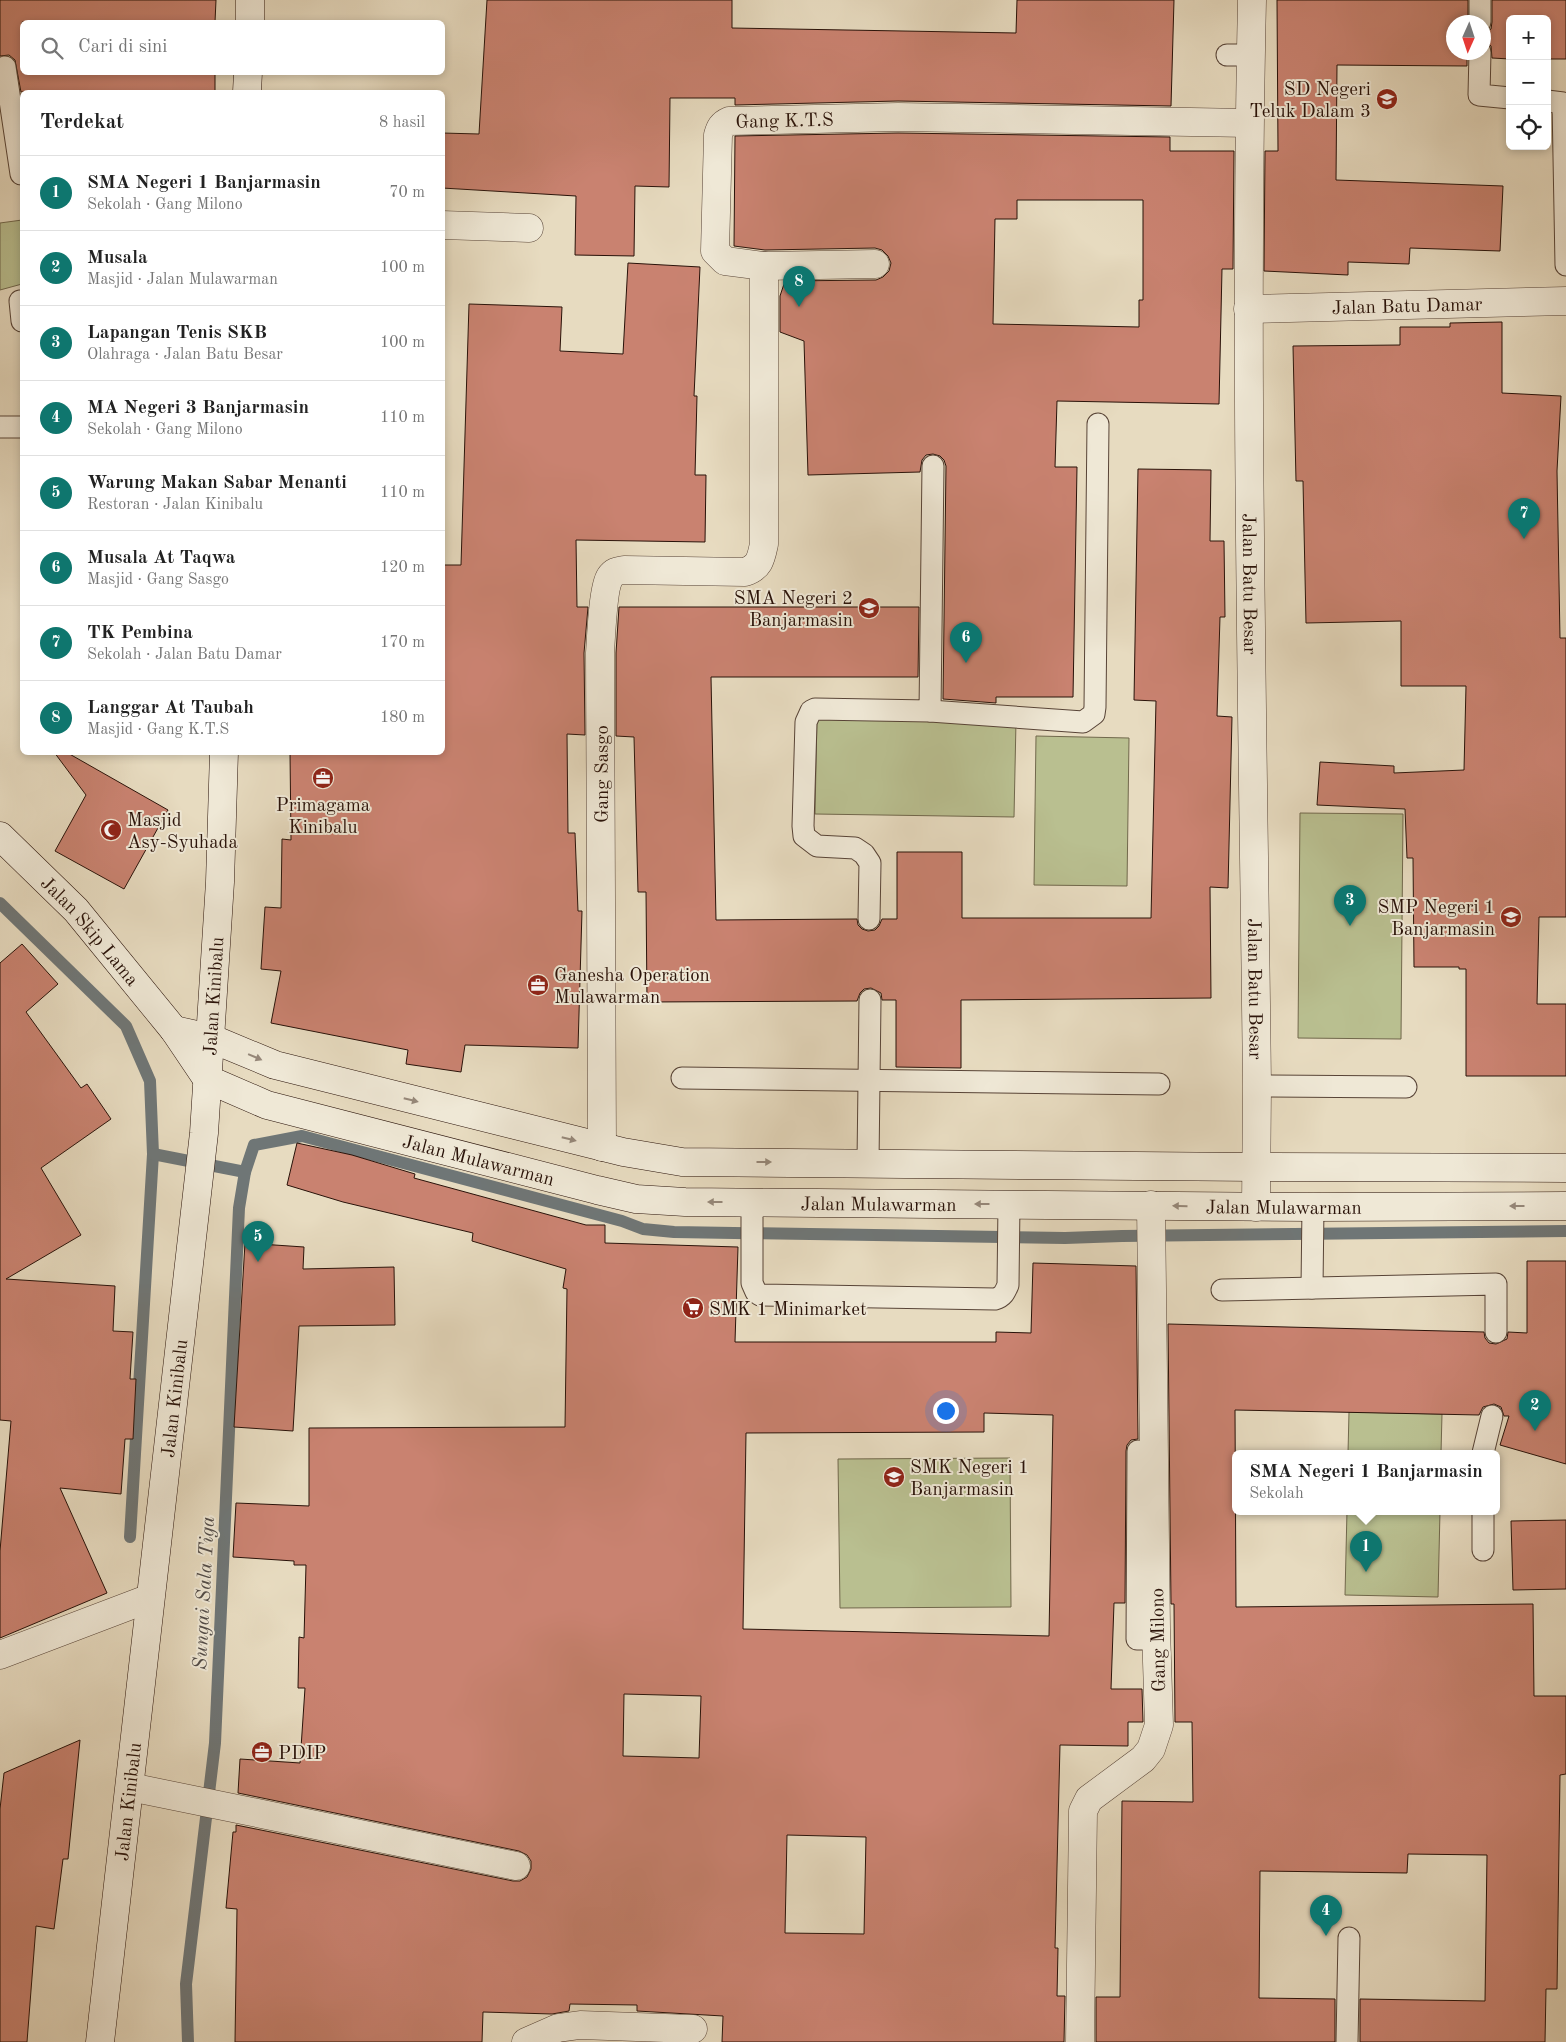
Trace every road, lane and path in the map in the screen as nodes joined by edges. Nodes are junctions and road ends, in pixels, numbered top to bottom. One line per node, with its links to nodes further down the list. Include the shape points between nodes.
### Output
1 (250, 0): 5 (street)
2 (1252, 0): 13 (street, Jalan Batu Besar, via 1239,55)
3 (1480, 0): 4 (lane)
4 (1480, 15)
5 (250, 20)
6 (1480, 60): 10 (lane, via 1479,95)
7 (5, 67): 12 (lane)
8 (248, 75): 9 (street)
9 (247, 90)
10 (1506, 98)
11 (1551, 101): 18 (lane, via 1563,102)
12 (17, 112): 14 (lane)
13 (1249, 123): 19 (street, Gang K.T.S, via 898,117 729,121 724,123 718,135 715,252 725,262); 21 (street, Jalan Batu Besar)
14 (20, 158)
15 (445, 225): 16 (street)
16 (529, 228)
17 (875, 264): 19 (street)
18 (1566, 265)
19 (764, 266): 39 (street, Gang Sasgo, via 764,544 759,564 745,572 624,570 616,571 608,579 600,652)
20 (1566, 301): 21 (street, Jalan Batu Damar)
21 (1248, 309): 37 (street, Jalan Batu Besar)
22 (1098, 424): 26 (lane, via 1094,714 1083,722)
23 (0, 427): 24 (lane)
24 (20, 427)
25 (933, 466): 26 (lane)
26 (930, 711): 29 (lane, via 815,709 807,716 804,836 817,846 855,848 864,854 870,864)
27 (224, 755): 32 (street, Jalan Kinibalu)
28 (0, 836): 31 (street, Jalan Skip Lama, via 76,910)
29 (870, 919)
30 (870, 1000): 35 (lane)
31 (174, 1030): 32 (street); 34 (street, Jalan Skip Lama)
32 (210, 1038): 34 (street, Jalan Kinibalu); 39 (street, Jalan Mulawarman, one-way to 39, via 275,1065)
33 (682, 1078): 35 (lane)
34 (207, 1079): 44 (street, Jalan Mulawarman, via 267,1105 597,1190 636,1199); 59 (street, Jalan Kinibalu)
35 (868, 1080): 36 (lane); 41 (lane)
36 (1160, 1084)
37 (1257, 1086): 38 (lane); 42 (street, Jalan Batu Besar)
38 (1406, 1087)
39 (602, 1147): 40 (street, Jalan Mulawarman)
40 (682, 1162): 41 (street, Jalan Mulawarman, one-way to 41); 44 (street)
41 (868, 1163): 42 (street, Jalan Mulawarman)
42 (1256, 1167): 43 (street, Jalan Mulawarman); 47 (street, Jalan Batu Besar)
43 (1566, 1168)
44 (680, 1202): 49 (street, Jalan Mulawarman, one-way to 44)
45 (1151, 1205): 47 (street, Jalan Mulawarman, one-way to 45); 50 (street, Jalan Mulawarman); 60 (street, Gang Milono)
46 (1566, 1206): 48 (street, Jalan Mulawarman, one-way to 48)
47 (1256, 1207): 48 (street, Jalan Mulawarman)
48 (1313, 1207): 51 (lane)
49 (752, 1212): 50 (street, Jalan Mulawarman, one-way to 49); 50 (lane, via 752,1283 760,1295 996,1300 1008,1285)
50 (1008, 1216)
51 (1312, 1288): 52 (lane); 53 (lane, via 1496,1284)
52 (1222, 1290)
53 (1496, 1332)
54 (1492, 1416): 55 (lane)
55 (1484, 1450)
56 (1138, 1452): 60 (lane, via 1137,1639)
57 (1483, 1515): 58 (lane)
58 (1483, 1550)
59 (150, 1598): 61 (street); 62 (street, Jalan Kinibalu)
60 (1157, 1639): 68 (street, Gang Milono, via 1158,1735 1143,1759 1089,1799 1082,1811)
61 (0, 1655)
62 (130, 1787): 63 (street); 66 (street, Jalan Kinibalu)
63 (516, 1866)
64 (1349, 1938): 69 (lane)
65 (693, 2028): 67 (street, via 580,2025 558,2028)
66 (100, 2042)
67 (526, 2042)
68 (1080, 2042)
69 (1347, 2042)

